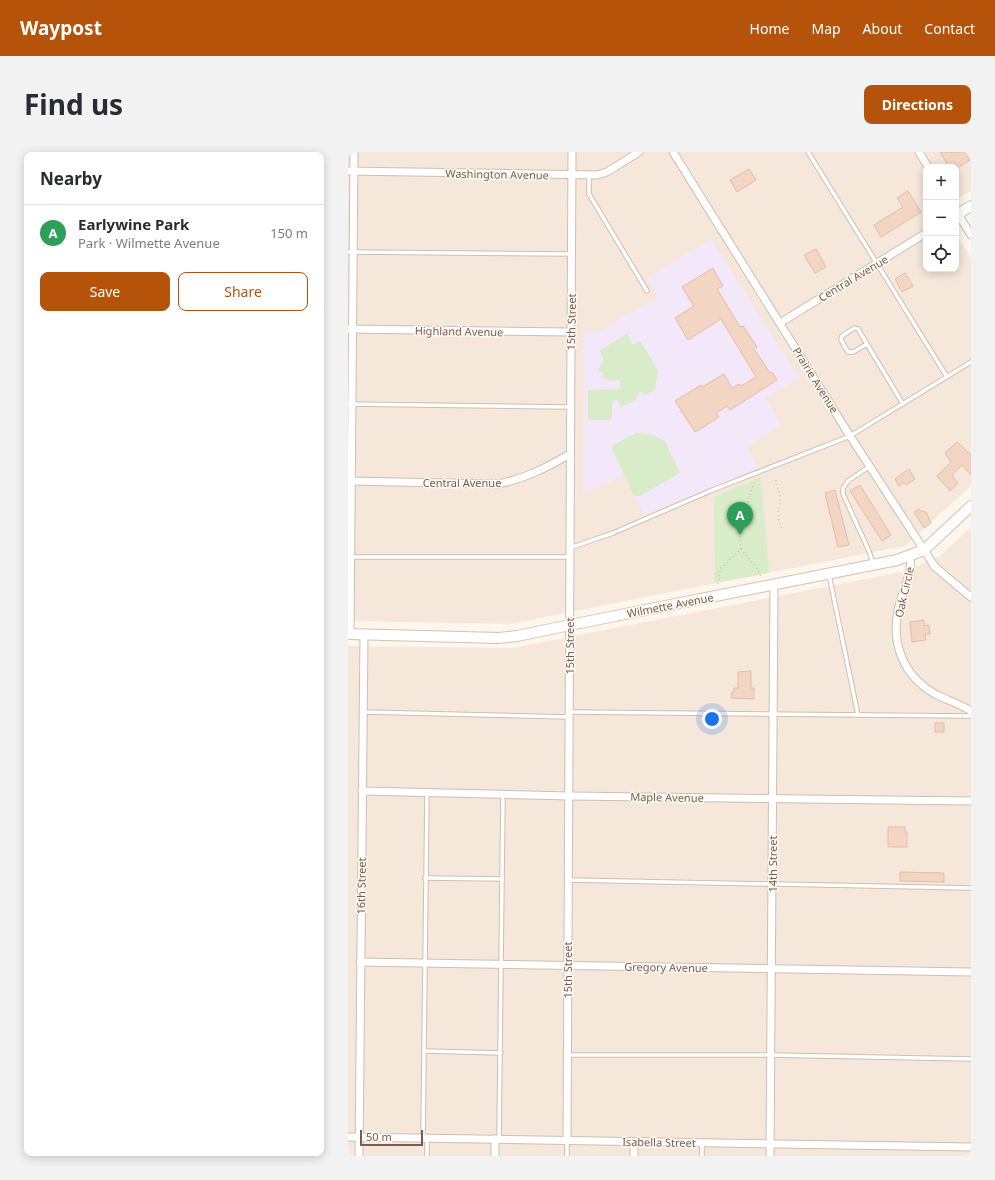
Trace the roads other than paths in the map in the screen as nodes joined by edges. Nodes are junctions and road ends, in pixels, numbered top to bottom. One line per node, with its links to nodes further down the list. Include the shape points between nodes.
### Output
1 (354, 152): 8 (street)
2 (572, 152): 9 (street, 15th Street)
3 (639, 152): 10 (street, Washington Avenue, via 603,174)
4 (673, 152): 20 (street, Prairie Avenue)
5 (808, 152): 18 (lane)
6 (919, 152): 7 (street)
7 (926, 164)
8 (351, 171): 9 (street, Washington Avenue); 16 (street)
9 (572, 175): 10 (street, Washington Avenue); 17 (street, 15th Street)
10 (589, 175): 19 (lane, via 589,194)
11 (971, 206): 12 (street)
12 (959, 212)
13 (959, 216): 15 (street)
14 (923, 235): 18 (street, Central Avenue)
15 (971, 235)
16 (350, 252): 17 (lane); 21 (street)
17 (572, 254): 22 (street, 15th Street)
18 (877, 263): 20 (street, Central Avenue); 25 (lane)
19 (647, 291)
20 (780, 323): 29 (street, Prairie Avenue)
21 (350, 329): 22 (street, Highland Avenue); 26 (street)
22 (571, 332): 28 (street, 15th Street)
23 (867, 344): 23 (lane, via 858,329 854,328 842,336 841,340 848,352); 27 (lane)
24 (971, 362): 25 (lane)
25 (948, 377): 27 (lane)
26 (350, 404): 28 (lane); 32 (street)
27 (903, 404): 29 (lane)
28 (570, 407): 30 (street, 15th Street)
29 (850, 436): 31 (street, Prairie Avenue); 34 (lane, via 613,533)
30 (570, 454): 32 (street, Central Avenue, via 537,472 499,484); 34 (street, 15th Street)
31 (870, 466): 35 (street, Prairie Avenue); 39 (lane, via 848,481 843,488 843,494 870,551)
32 (350, 481): 37 (street)
33 (971, 506): 35 (street, Wilmette Avenue)
34 (570, 548): 38 (street, 15th Street)
35 (924, 550): 36 (street, Wilmette Avenue); 42 (street, Prairie Avenue, via 935,567)
36 (911, 556): 39 (street, Wilmette Avenue); 46 (street, Oak Circle, via 896,626 903,660 908,670 924,686)
37 (349, 557): 38 (lane); 44 (street)
38 (570, 557): 43 (street, 15th Street)
39 (873, 565): 40 (street, Wilmette Avenue)
40 (828, 574): 41 (street, Wilmette Avenue); 50 (lane)
41 (774, 585): 43 (street, Wilmette Avenue); 49 (street, 14th Street)
42 (971, 598)
43 (570, 625): 45 (street, Wilmette Avenue, via 498,638); 48 (street, 15th Street)
44 (349, 634): 45 (street, Wilmette Avenue)
45 (364, 634): 47 (street, 16th Street)
46 (971, 711)
47 (363, 712): 48 (lane); 52 (street, 16th Street)
48 (569, 714): 49 (lane); 55 (street, 15th Street)
49 (773, 714): 50 (lane); 56 (street, 14th Street)
50 (858, 715): 51 (lane)
51 (971, 716)
52 (362, 791): 53 (street, Maple Avenue); 63 (street, 16th Street)
53 (426, 793): 54 (street, Maple Avenue); 58 (lane)
54 (503, 794): 55 (street, Maple Avenue); 59 (lane)
55 (569, 796): 56 (street, Maple Avenue); 60 (street, 15th Street)
56 (773, 798): 57 (street, Maple Avenue); 61 (street, 14th Street)
57 (971, 801)
58 (425, 878): 59 (lane); 64 (lane)
59 (502, 879): 65 (lane)
60 (568, 880): 61 (lane); 66 (street, 15th Street)
61 (772, 883): 62 (lane); 67 (street, 14th Street)
62 (971, 888)
63 (360, 962): 64 (street, Gregory Avenue); 75 (street, 16th Street)
64 (424, 963): 65 (street, Gregory Avenue); 69 (lane)
65 (502, 965): 66 (street, Gregory Avenue); 70 (lane)
66 (568, 966): 67 (street, Gregory Avenue); 71 (street, 15th Street)
67 (772, 969): 68 (street, Gregory Avenue); 72 (street, 14th Street)
68 (971, 972)
69 (424, 1051): 70 (lane); 76 (lane)
70 (501, 1053): 77 (lane)
71 (567, 1055): 72 (lane); 78 (street, 15th Street)
72 (771, 1055): 73 (lane); 81 (street, 14th Street)
73 (971, 1059)
74 (348, 1137): 75 (street, Isabella Street)
75 (359, 1137): 76 (street, Isabella Street); 83 (street, 16th Street)
76 (425, 1139): 77 (street, Isabella Street); 84 (lane)
77 (497, 1140): 78 (street, Isabella Street); 85 (street)
78 (567, 1140): 79 (street, Isabella Street); 86 (lane)
79 (634, 1142): 80 (street, Isabella Street); 87 (street)
80 (702, 1142): 81 (street, Isabella Street); 88 (lane)
81 (770, 1143): 82 (street, Isabella Street); 89 (street, 14th Street)
82 (971, 1147)
83 (358, 1156)
84 (427, 1156)
85 (495, 1156)
86 (567, 1156)
87 (634, 1156)
88 (702, 1156)
89 (770, 1156)

